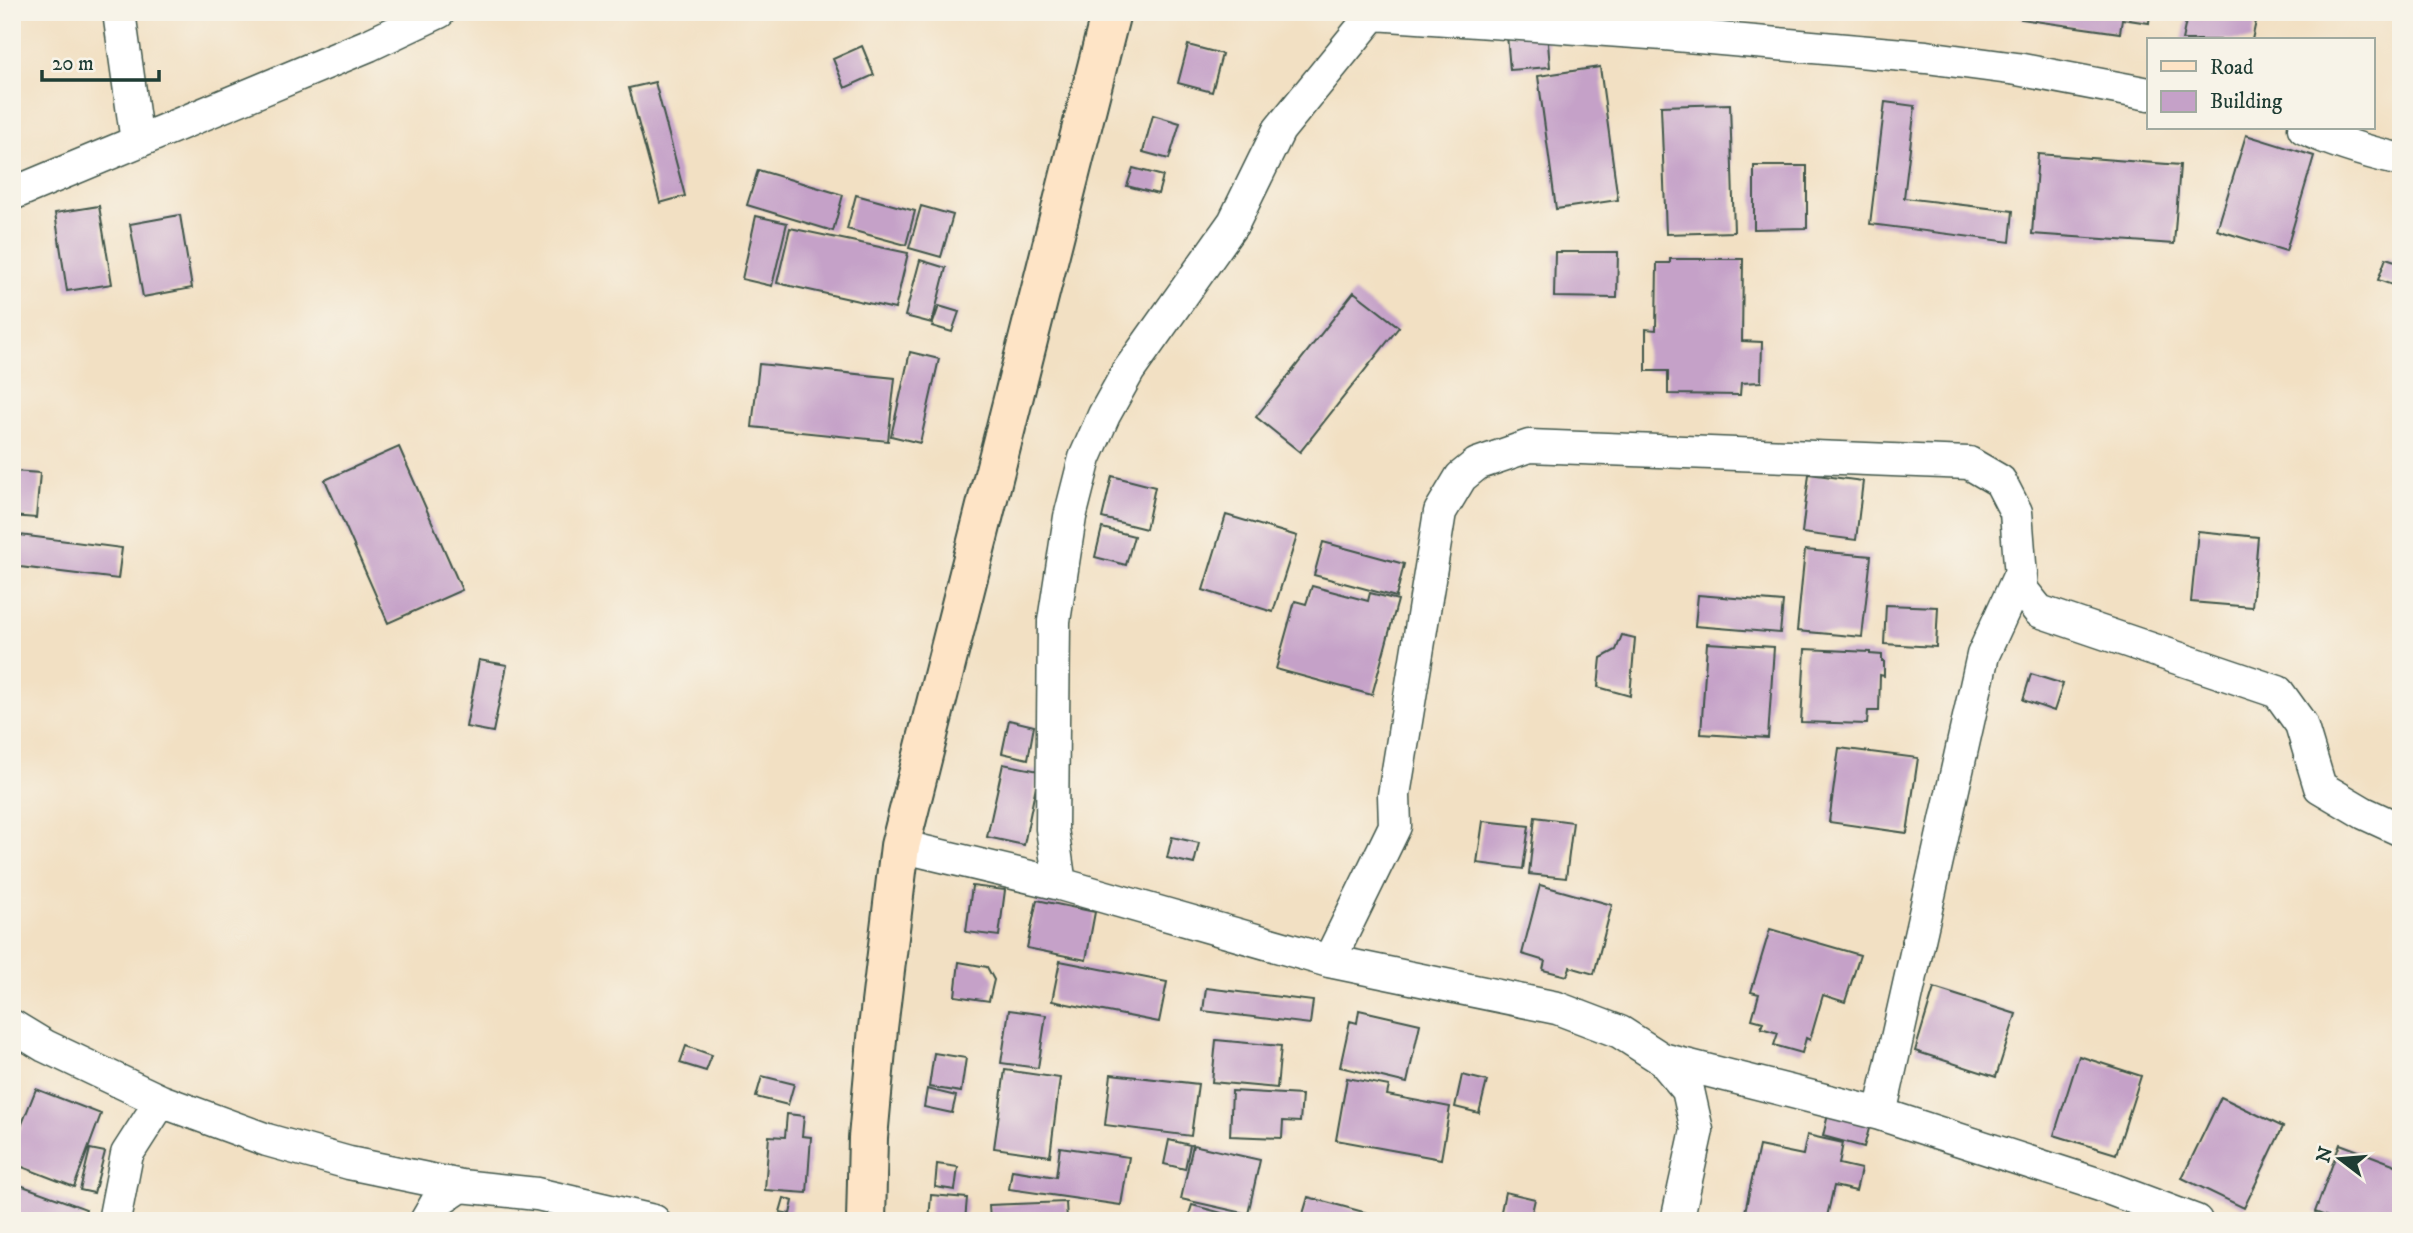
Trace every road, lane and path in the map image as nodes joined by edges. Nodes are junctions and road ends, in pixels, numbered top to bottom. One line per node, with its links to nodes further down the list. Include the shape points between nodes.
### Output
1 (119, 12): 7 (street)
2 (439, 12): 7 (street)
3 (1111, 12): 12 (main road)
4 (1375, 13): 5 (street, via 1926,57); 13 (street, via 1279,130 1234,222 1129,370 1085,458 1070,517 1054,621 1052,829)
5 (2147, 94)
6 (2309, 130): 8 (street)
7 (137, 142): 9 (street)
8 (2401, 160)
9 (12, 194)
10 (2021, 572): 11 (street, via 2022,590 2039,611 2278,692 2301,724 2320,787); 14 (street, via 2015,512 2000,481 1969,463 1529,446 1477,464 1461,477 1440,512 1394,796 1395,826); 18 (street, via 1983,655)
11 (2401, 830)
12 (900, 846): 13 (street); 23 (main road, via 870,1111)
13 (1060, 884): 14 (street)
14 (1329, 961): 16 (street, via 1557,1008 1620,1032)
15 (12, 1026): 17 (street)
16 (1662, 1059): 18 (street); 24 (street, via 1688,1090 1697,1130)
17 (161, 1101): 19 (street, via 279,1144); 20 (street, via 127,1154)
18 (1880, 1114): 25 (street)
19 (461, 1186): 21 (street, via 437,1202); 22 (street, via 537,1194)
20 (114, 1221)
21 (426, 1221)
22 (654, 1221)
23 (866, 1221)
24 (1677, 1221)
25 (2196, 1221)

